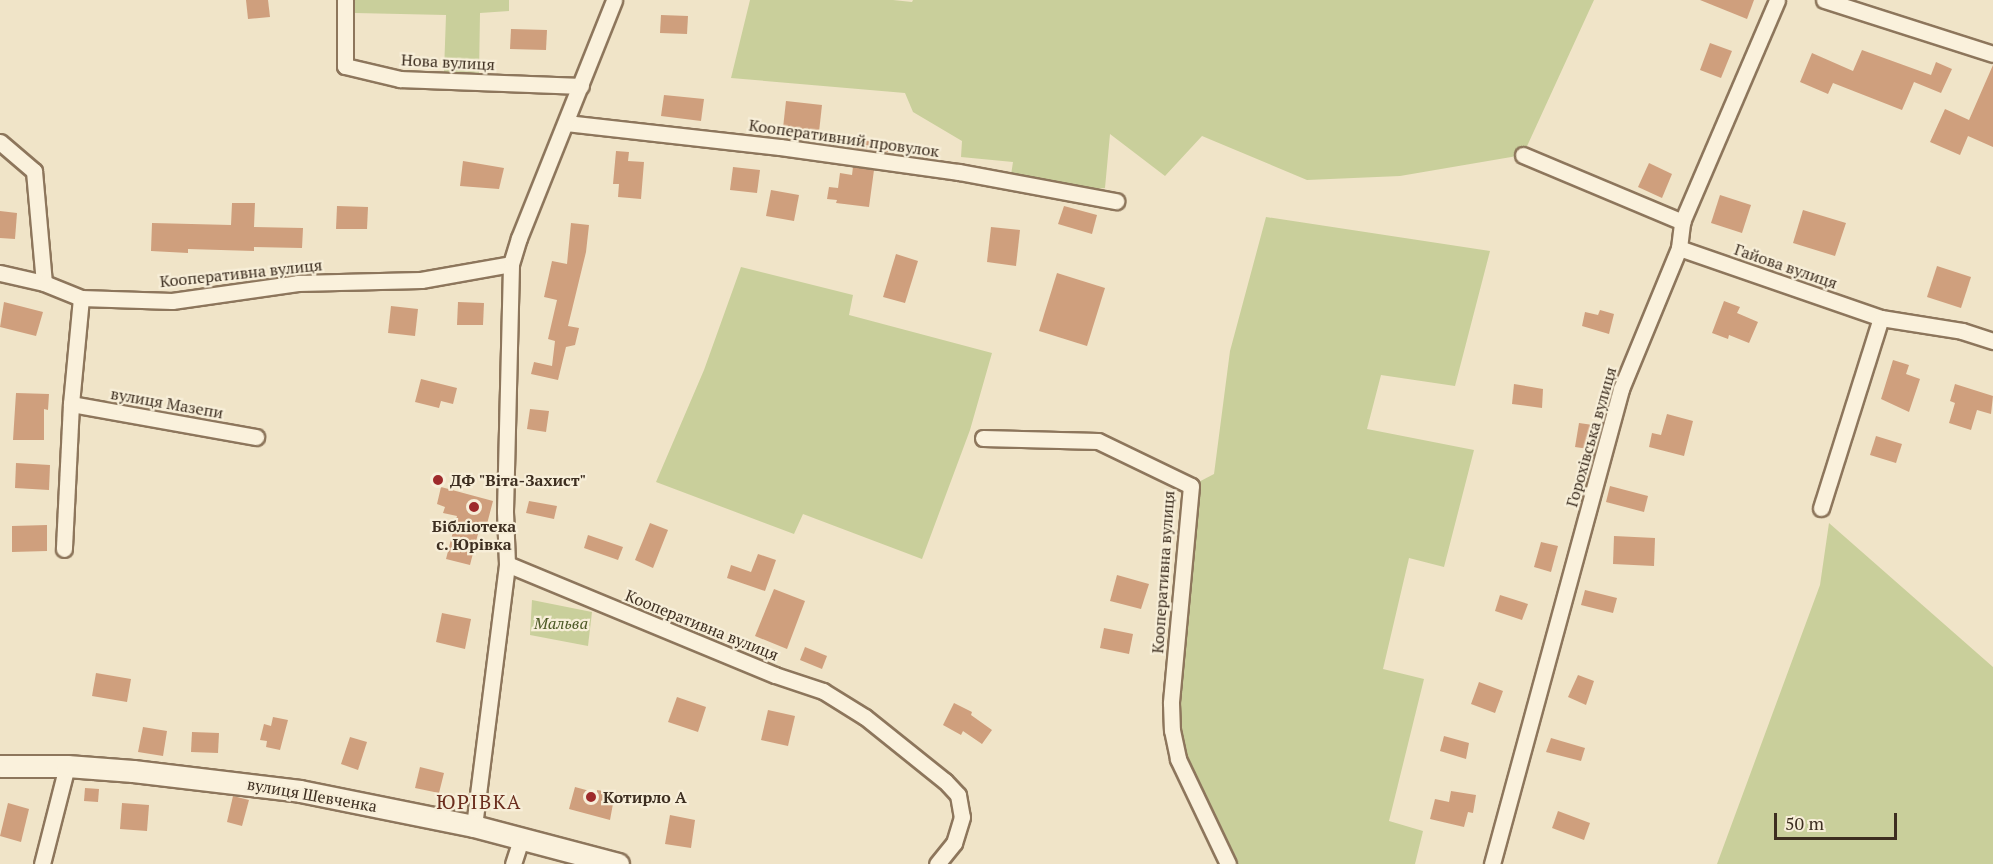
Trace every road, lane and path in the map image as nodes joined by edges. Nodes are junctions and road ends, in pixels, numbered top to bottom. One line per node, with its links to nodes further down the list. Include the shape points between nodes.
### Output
1 (345, 0): 6 (street, Нова вулиця, via 345,66 400,79)
2 (614, 0): 6 (street)
3 (1777, 0): 11 (street, Горохівська вулиця)
4 (1824, 0): 5 (street)
5 (1993, 54)
6 (581, 86): 7 (street)
7 (566, 123): 10 (street, Кооперативний провулок, via 791,148 959,172); 13 (street)
8 (0, 142): 15 (street, via 34,171)
9 (1523, 155): 11 (street)
10 (1116, 201)
11 (1682, 222): 12 (street, Горохівська вулиця)
12 (1679, 248): 17 (street, Гайова вулиця); 34 (street, Горохівська вулиця, via 1621,389)
13 (512, 264): 16 (street, Кооперативна вулиця, via 421,280 298,283 172,301); 24 (street)
14 (0, 273): 15 (street)
15 (44, 283): 16 (street)
16 (81, 298): 19 (street)
17 (1881, 318): 18 (street, Гайова вулиця, via 1962,331); 22 (street)
18 (1993, 341)
19 (71, 404): 20 (street, вулиця Мазепи); 23 (street)
20 (256, 437)
21 (983, 438): 33 (street, Кооперативна вулиця, via 1098,441 1191,486 1171,703 1172,730 1178,759)
22 (1821, 508)
23 (64, 549)
24 (507, 564): 27 (street); 32 (street, Кооперативна вулиця, via 775,675 823,691 865,717 958,795 962,817 954,843)
25 (0, 766): 26 (street, вулиця Шевченка)
26 (67, 766): 27 (street, вулиця Шевченка, via 213,778); 29 (street)
27 (474, 826): 28 (street, вулиця Шевченка)
28 (521, 840): 30 (street); 31 (street, вулиця Шевченка)
29 (42, 864)
30 (513, 864)
31 (618, 864)
32 (938, 864)
33 (1228, 864)
34 (1492, 864)

